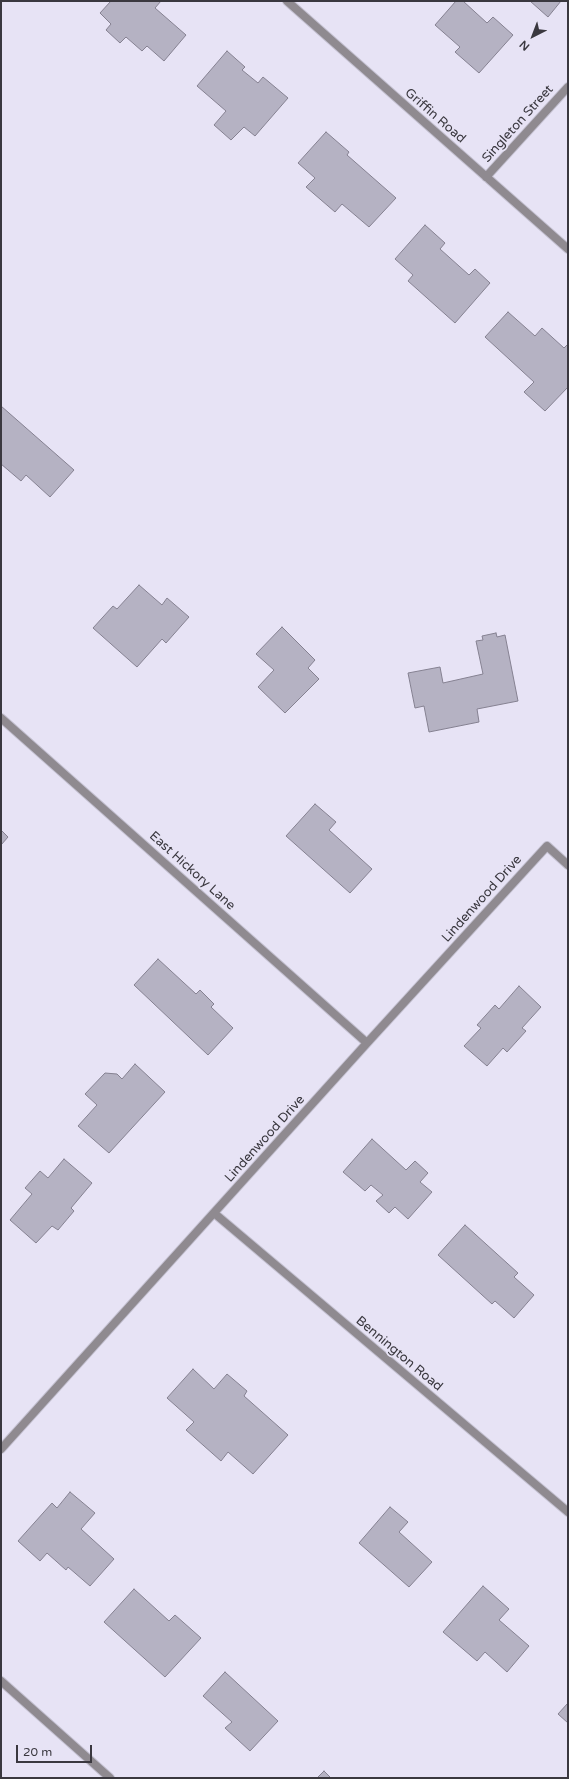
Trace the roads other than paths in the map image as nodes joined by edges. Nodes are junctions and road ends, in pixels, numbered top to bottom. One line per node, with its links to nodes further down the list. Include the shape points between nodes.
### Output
1 (287, 1): 3 (street, Griffin Road)
2 (568, 87): 3 (street, Singleton Street)
3 (486, 177): 4 (street, Griffin Road)
4 (568, 249)
5 (1, 718): 7 (street, East Hickory Lane)
6 (568, 865): 7 (street, Lindenwood Drive, via 547,846)
7 (367, 1043): 8 (street, Lindenwood Drive)
8 (214, 1213): 9 (street, Lindenwood Drive); 10 (street, Bennington Road)
9 (1, 1450)
10 (568, 1512)
11 (1, 1681): 12 (street)
12 (110, 1778)

